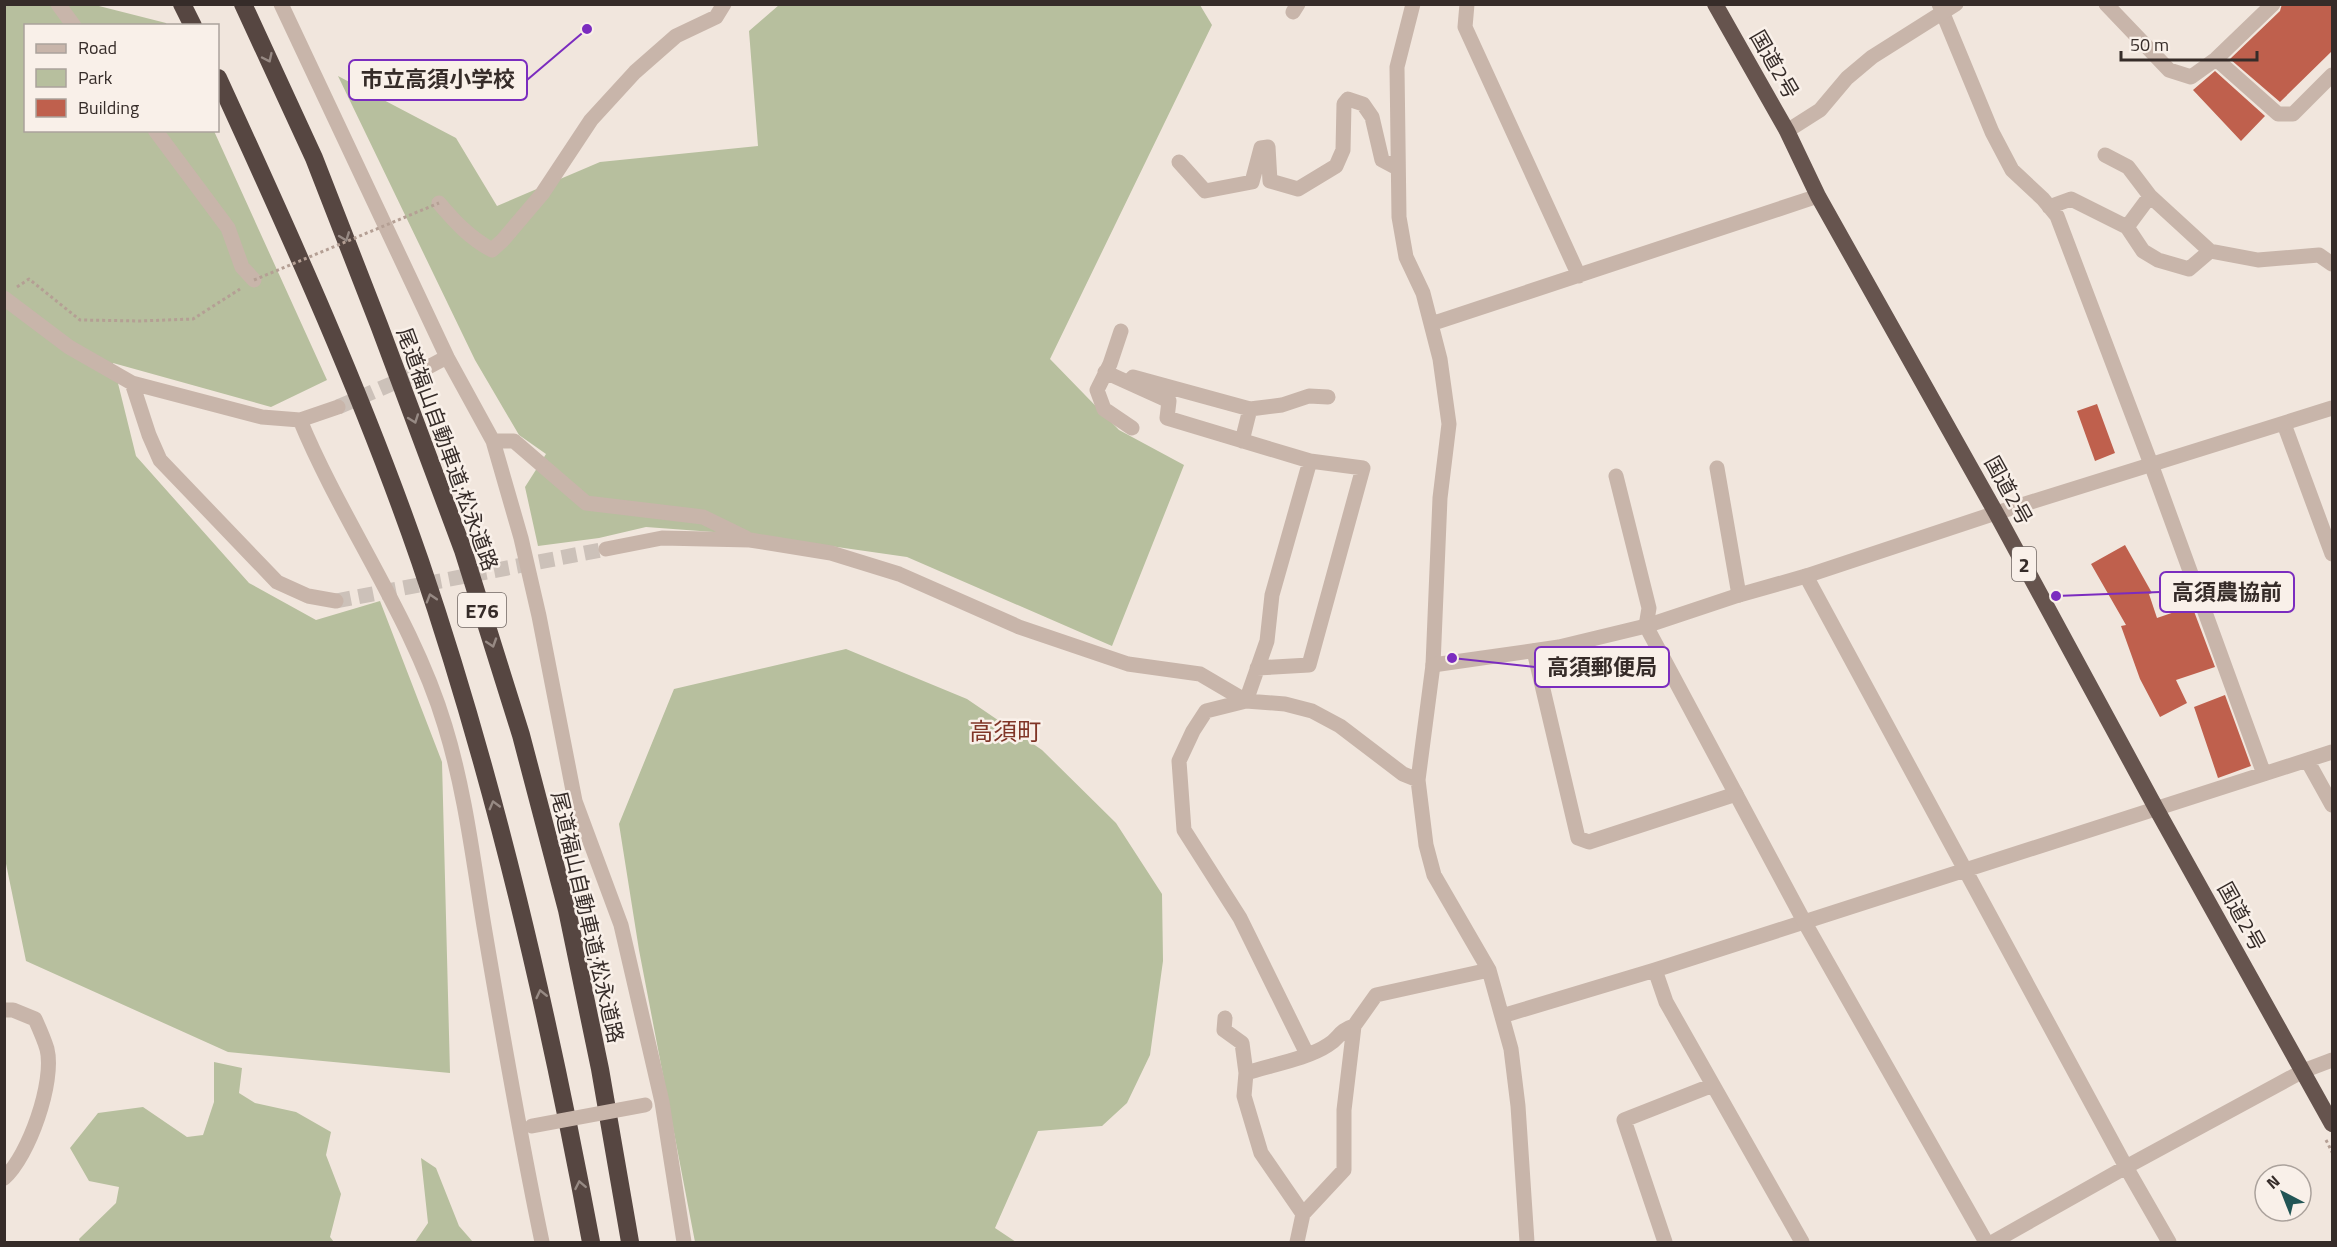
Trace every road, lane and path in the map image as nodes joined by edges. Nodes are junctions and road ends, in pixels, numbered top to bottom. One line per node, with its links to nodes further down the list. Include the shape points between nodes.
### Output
1 (58, 4): 13 (street)
2 (182, 4): 14 (highway)
3 (243, 4): 92 (highway, 尾道福山自動車道;松永道路 / E76, one-way to 92, via 314,158 379,325 463,550 522,735 567,910)
4 (281, 4): 35 (street)
5 (724, 4): 25 (street, via 716,17 676,36 635,72 591,120 542,194 492,250 475,241)
6 (1413, 4): 22 (street, via 1396,67)
7 (1467, 4): 30 (street, via 1465,27)
8 (1715, 4): 18 (highway, 国道2号 / 2)
9 (1956, 4): 11 (street)
10 (2273, 4): 15 (street)
11 (1942, 7): 18 (street, via 1872,57 1847,78 1820,110); 26 (street, via 1992,132 2012,170)
12 (2116, 8): 15 (street, via 2169,70 2191,77)
13 (73, 24)
14 (192, 24)
15 (2216, 59): 16 (street, via 2278,114 2293,114)
16 (2332, 75)
17 (219, 80): 91 (highway, E76, one-way to 17, via 561,1080 525,922 479,751 420,561 337,342)
18 (1787, 131): 23 (highway, 国道2号 / 2)
19 (156, 132): 31 (street, via 228,228 242,267)
20 (2105, 155): 24 (street, via 2128,167)
21 (1179, 162): 22 (street, via 1205,191 1252,182 1262,148 1268,147 1270,181 1298,189 1336,166 1343,150 1344,105 1348,99 1363,104 1372,117 1382,160)
22 (1397, 168): 33 (street, via 1406,257 1423,293)
23 (1818, 196): 30 (street); 52 (highway, 国道2号 / 2)
24 (2150, 196): 27 (street); 28 (street)
25 (439, 203): 31 (path, bridge)
26 (2049, 207): 27 (street, via 2071,199); 49 (street, via 2056,216)
27 (2127, 227): 28 (street, via 2143,251 2189,269)
28 (2210, 251): 29 (street, via 2258,260 2319,255)
29 (2332, 264)
30 (1579, 276): 33 (street)
31 (254, 280): 32 (path, via 193,319 80,320 29,279)
32 (9, 294): 38 (street, via 69,347)
33 (1431, 324): 61 (street, via 1449,424 1440,498)
34 (1121, 331): 36 (street)
35 (447, 357): 37 (street); 46 (street)
36 (1107, 368): 42 (street); 45 (street, via 1097,390 1104,409); 47 (street, via 1169,401 1167,418)
37 (419, 372)
38 (132, 382): 43 (street, via 262,417); 58 (street, via 160,460 277,582 308,596)
39 (1328, 397): 42 (street, via 1309,396)
40 (338, 407): 43 (street)
41 (2332, 408): 44 (street)
42 (1250, 409): 47 (street)
43 (300, 420): 86 (street, via 316,459 418,651 445,725 461,789)
44 (2284, 424): 49 (street); 55 (street)
45 (1132, 428)
46 (493, 441): 53 (street, via 514,441 586,503 704,517); 84 (street, via 537,605 575,801 621,925)
47 (1242, 441): 48 (street)
48 (1310, 461): 62 (street, via 1272,595 1267,641); 62 (street, via 1363,468 1309,665)
49 (2151, 464): 52 (street); 66 (street)
50 (1717, 468): 57 (street)
51 (1616, 476): 59 (street, via 1649,608)
52 (1996, 513): 56 (street); 70 (highway, 国道2号 / 2)
53 (750, 540): 54 (street, via 662,538); 63 (street, via 831,553 899,574 1019,627 1128,664 1200,674)
54 (606, 549)
55 (2332, 554)
56 (1806, 576): 57 (street); 71 (street)
57 (1739, 595): 59 (street)
58 (336, 601)
59 (1646, 626): 60 (street); 68 (street)
60 (1534, 651): 61 (street); 68 (street, via 1578,838 1589,842)
61 (1432, 665): 67 (street)
62 (1257, 668): 63 (street)
63 (1246, 701): 67 (street, via 1312,711); 79 (street, via 1206,711 1193,731 1179,761 1184,830 1240,918)
64 (2332, 752): 65 (street)
65 (2307, 760): 66 (street); 69 (street)
66 (2264, 774): 70 (street)
67 (1418, 780): 73 (street, via 1426,846 1434,875)
68 (1736, 794): 72 (street)
69 (2332, 805)
70 (2157, 810): 71 (street); 81 (highway, 国道2号 / 2)
71 (1965, 869): 72 (street); 87 (street)
72 (1805, 923): 74 (street); 98 (street)
73 (1489, 970): 76 (street); 78 (street, via 1376,995)
74 (1655, 970): 76 (street); 83 (street, via 1666,1002)
75 (4, 1010): 88 (street, via 35,1019 47,1051 45,1099 25,1148)
76 (1502, 1016): 95 (street, via 1511,1048 1518,1106)
77 (1225, 1018): 82 (street, via 1224,1030 1242,1042)
78 (1354, 1026): 79 (street, via 1342,1030 1329,1045); 89 (street, via 1344,1110 1344,1170)
79 (1307, 1054): 82 (street)
80 (2332, 1060): 81 (street)
81 (2303, 1071): 85 (highway, 国道2号 / 2); 87 (street)
82 (1246, 1073): 89 (street, via 1244,1096 1261,1153)
83 (1713, 1085): 96 (street, via 1624,1120); 97 (street)
84 (662, 1102): 86 (street, bridge); 93 (street)
85 (2332, 1124)
86 (525, 1128): 90 (street)
87 (2126, 1167): 99 (street); 100 (street)
88 (4, 1178)
89 (1303, 1214): 94 (street)
90 (542, 1242)
91 (591, 1242)
92 (630, 1242)
93 (684, 1242)
94 (1297, 1242)
95 (1527, 1242)
96 (1665, 1242)
97 (1802, 1242)
98 (1986, 1242)
99 (1993, 1242)
100 (2169, 1242)

